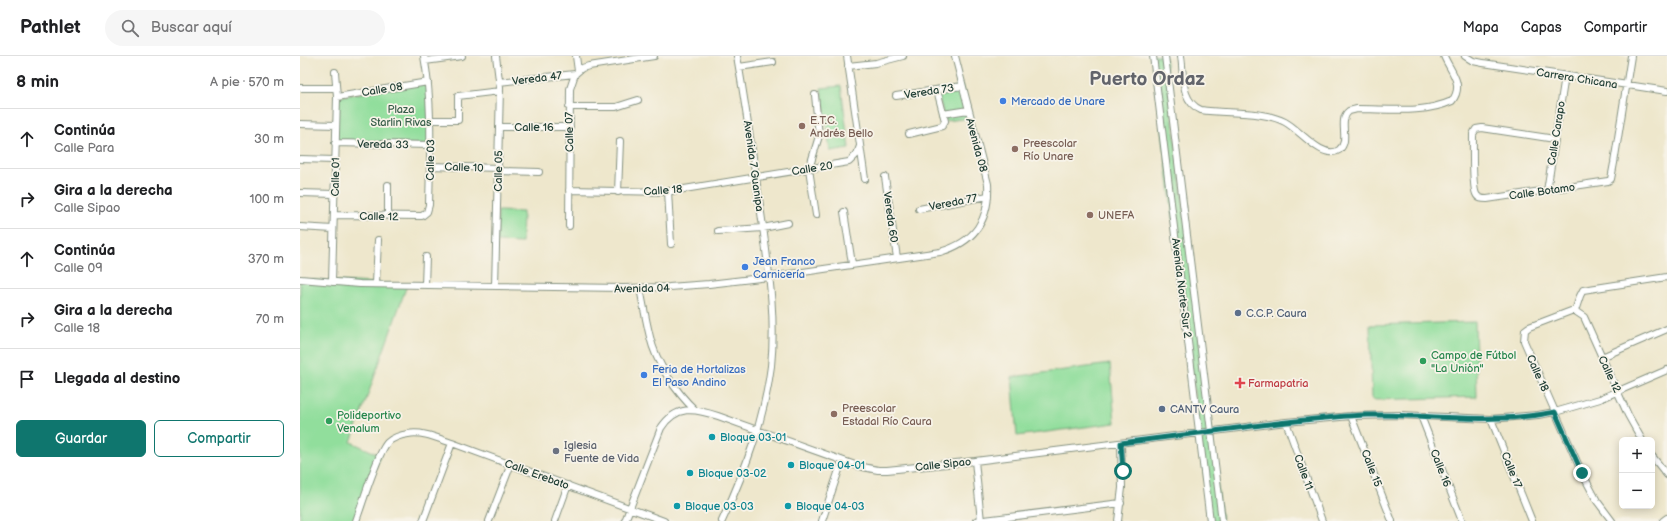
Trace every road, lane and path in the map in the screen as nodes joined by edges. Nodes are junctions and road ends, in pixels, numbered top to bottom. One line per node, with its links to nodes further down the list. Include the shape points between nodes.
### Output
1 (462, 56): 15 (street)
2 (496, 56): 23 (street, Calle 05)
3 (576, 56): 20 (street)
4 (654, 56): 20 (street, Vereda 47, via 589,66)
5 (737, 56): 18 (street, Avenida 7 Guanipa)
6 (846, 56): 17 (street)
7 (903, 56): 17 (street, via 876,64)
8 (954, 56): 25 (street, Avenida 08)
9 (1153, 56): 105 (street, Avenida Norte-Sur 2)
10 (1165, 56): 104 (street, Avenida Norte-Sur 2)
11 (1181, 56): 12 (street, via 1186,95 1190,103 1197,108 1279,119 1318,148 1331,152 1338,151 1343,144 1344,117 1350,110 1418,109 1452,101 1456,92 1456,75)
12 (1444, 56)
13 (1465, 56): 21 (street, Carrera Chicana, via 1483,63)
14 (1631, 56): 24 (street)
15 (425, 59): 22 (street, Calle 03)
16 (773, 62): 18 (street)
17 (848, 66): 48 (street)
18 (739, 67): 56 (street, Avenida 7 Guanipa)
19 (336, 72): 27 (street, Calle 01)
20 (576, 72): 23 (street, Vereda 47); 35 (street, Calle 07, via 571,83)
21 (1565, 76): 24 (street, Carrera Chicana); 44 (street, Calle Carapo)
22 (428, 82): 33 (street, Calle 08); 38 (street, Calle 03)
23 (499, 82): 30 (street, Calle 05)
24 (1626, 85): 29 (street, Carrera Chicana); 60 (street, Calle Botamo, via 1614,163 1608,182)
25 (962, 86): 28 (street, Vereda 73); 36 (street, Avenida 08)
26 (301, 88): 27 (street)
27 (336, 88): 33 (street, Calle 01)
28 (937, 90): 32 (street, Vereda 73); 37 (street)
29 (1667, 91)
30 (500, 92): 38 (street, via 458,96 458,120); 41 (street, Calle 05)
31 (815, 95): 53 (street, via 818,136)
32 (896, 96)
33 (336, 97): 40 (street, Calle 01)
34 (638, 100): 35 (street, via 616,107)
35 (569, 107): 42 (street, Calle 07)
36 (968, 110): 37 (street); 65 (street, Avenida 08, via 988,184)
37 (944, 117): 43 (street, via 940,127)
38 (430, 120): 47 (street, Calle 03)
39 (300, 124): 40 (street)
40 (336, 125): 46 (street, Calle 01)
41 (499, 127): 42 (street, Calle 16); 52 (street, Calle 05)
42 (570, 127): 59 (street, Calle 07)
43 (909, 134)
44 (1555, 139): 60 (street, Calle Carapo); 60 (street, Calle Botamo, via 1479,128 1473,134 1477,196 1487,199)
45 (620, 141): 62 (street)
46 (335, 143): 47 (street, Vereda 33); 50 (street, Calle 01)
47 (430, 145): 51 (street, Calle 03)
48 (860, 146): 53 (street, Calle 20, via 857,154 849,162); 57 (street)
49 (300, 159): 50 (street)
50 (335, 160): 64 (street, Calle 01)
51 (430, 166): 52 (street, Calle 10); 69 (street, Calle 03, via 429,205)
52 (499, 169): 54 (street, Calle 10); 90 (street, Calle 05)
53 (809, 169): 56 (street, Calle 20); 70 (street)
54 (539, 172)
55 (885, 177): 82 (street, Vereda 60)
56 (756, 178): 61 (street, Calle 18); 75 (street, Avenida 7 Guanipa)
57 (865, 179)
58 (388, 185): 71 (street)
59 (570, 190): 62 (street, Calle 18); 73 (street, Calle 07)
60 (1547, 190)
61 (668, 191): 62 (street, Calle 18); 80 (street)
62 (618, 192)
63 (300, 193): 64 (street)
64 (334, 194): 68 (street, Calle 01)
65 (988, 196): 66 (street, Vereda 77); 78 (street, Avenida 08, via 985,215)
66 (919, 209)
67 (844, 212): 83 (street)
68 (334, 215): 71 (street, Calle 12); 76 (street, Calle 01)
69 (425, 215): 71 (street, Calle 12)
70 (816, 215)
71 (388, 216)
72 (788, 223): 75 (street)
73 (569, 226)
74 (300, 227): 76 (street)
75 (763, 228): 77 (street); 84 (street, Avenida 7 Guanipa)
76 (333, 229): 87 (street, Calle 01)
77 (718, 231)
78 (975, 232): 82 (street, Avenida 04, via 951,249)
79 (378, 240): 88 (street)
80 (671, 244)
81 (426, 257): 89 (street)
82 (897, 258): 83 (street, Avenida 04)
83 (852, 264): 84 (street, Avenida 04)
84 (770, 277): 91 (street, Avenida 04, via 695,286); 103 (street, Avenida 7 Guanipa, via 772,346 768,383)
85 (1667, 277): 92 (street, via 1584,290)
86 (300, 279): 87 (street, Avenida 04)
87 (332, 282): 88 (street, Avenida 04)
88 (376, 284): 89 (street, Avenida 04)
89 (425, 285): 90 (street, Avenida 04)
90 (495, 286): 91 (street, Avenida 04)
91 (640, 288): 97 (street, via 654,349 670,381 682,398)
92 (1576, 311): 94 (street, Calle 12, via 1584,317); 98 (street, Calle 18, via 1529,327 1524,334 1526,347)
93 (1667, 329): 94 (street)
94 (1602, 357): 96 (street, Calle 12)
95 (1667, 370): 96 (street, Calle Sipao)
96 (1618, 391): 98 (street, Calle Sipao); 106 (street, Calle 12)
97 (695, 410): 103 (street, Calle Sipao); 116 (street, Calle Sipao, via 684,410 667,419)
98 (1555, 412): 101 (street, Calle Sipao, via 1538,416); 134 (street, Calle 18, via 1590,490)
99 (1351, 416): 100 (street, Calle Sipao); 102 (street, Calle Sipao); 131 (street, Calle 15)
100 (1421, 416): 101 (street, Calle Sipao); 132 (street, Calle 16)
101 (1491, 419): 133 (street, Calle 17)
102 (1286, 422): 104 (street, Calle Sipao); 130 (street, Calle 11)
103 (758, 431): 110 (street, Calle Sipao); 124 (street, Avenida 7 Guanipa)
104 (1210, 432): 105 (street, Calle Sipao); 129 (street, Avenida Norte-Sur 2)
105 (1200, 433): 108 (street, Calle Sipao); 128 (street, Avenida Norte-Sur 2)
106 (1641, 437)
107 (452, 443): 112 (street, Calle Erebato); 118 (street, Calle Erebato, via 423,434 408,434 395,438 384,448); 119 (street)
108 (1121, 443): 111 (street, Calle Sipao); 115 (street)
109 (1655, 460): 113 (street)
110 (842, 461): 111 (street, Calle Sipao, via 878,470); 125 (street)
111 (975, 461): 126 (street)
112 (511, 464): 114 (street, Calle Erebato); 120 (street)
113 (1667, 475)
114 (568, 485): 116 (street, Calle Erebato); 121 (street)
115 (1121, 503): 126 (street); 127 (street)
116 (630, 508): 122 (street); 123 (street, Calle Erebato)
117 (1667, 518): 135 (street)
118 (356, 521)
119 (423, 521)
120 (489, 521)
121 (555, 521)
122 (625, 521)
123 (664, 521)
124 (722, 521)
125 (824, 521)
126 (979, 521)
127 (1118, 521)
128 (1210, 521)
129 (1222, 521)
130 (1322, 521)
131 (1392, 521)
132 (1462, 521)
133 (1532, 521)
134 (1612, 521)
135 (1663, 521)

